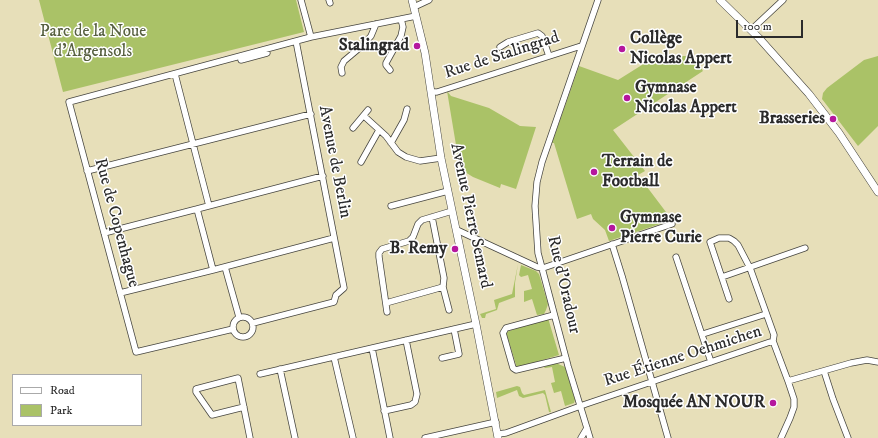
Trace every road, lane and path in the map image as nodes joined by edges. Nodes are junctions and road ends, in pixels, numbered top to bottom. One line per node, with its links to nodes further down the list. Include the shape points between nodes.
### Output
1 (301, 0): 11 (street)
2 (429, 0): 6 (street)
3 (598, 0): 13 (street, Rue d'Oradour)
4 (720, 0): 10 (main road)
5 (783, 0): 10 (street)
6 (413, 3): 7 (main road, Avenue Pierre Semard)
7 (416, 16): 8 (street); 19 (main road, Avenue Pierre Semard)
8 (401, 19): 9 (street); 16 (street, via 401,36 386,62)
9 (376, 24): 11 (street); 17 (street, via 371,36 344,61)
10 (751, 30): 33 (main road, via 830,121)
11 (311, 37): 12 (street)
12 (296, 41): 18 (street); 22 (street, Avenue de Berlin)
13 (581, 46): 15 (street, Rue de Stalingrad); 47 (street, Rue d'Oradour, via 537,182 536,232 538,253)
14 (500, 47): 15 (street, via 538,33 542,36)
15 (549, 56): 19 (street, Rue de Stalingrad)
16 (390, 70)
17 (342, 73)
18 (175, 75): 27 (street); 30 (street, Rue de Copenhague, via 69,102)
19 (432, 92): 28 (main road, Avenue Pierre Semard)
20 (407, 109): 26 (street)
21 (368, 110): 23 (street)
22 (310, 114): 27 (street); 31 (street, Avenue de Berlin)
23 (364, 116): 24 (street); 25 (street)
24 (353, 128)
25 (379, 130): 26 (street); 29 (street)
26 (391, 143): 28 (street, via 398,152 412,160)
27 (194, 144): 30 (street); 34 (street)
28 (441, 158): 32 (main road, Avenue Pierre Semard)
29 (361, 162)
30 (87, 171): 41 (street, Rue de Copenhague)
31 (323, 176): 34 (street); 42 (street, Avenue de Berlin)
32 (448, 191): 35 (street); 37 (main road, Avenue Pierre Semard)
33 (878, 191)
34 (209, 206): 36 (street)
35 (391, 206)
36 (197, 209): 41 (street); 49 (street)
37 (452, 210): 38 (street); 40 (main road, Avenue Pierre Semard)
38 (432, 217): 51 (street, via 444,278); 54 (street, via 418,224 409,241 382,249 379,253)
39 (672, 224): 43 (street)
40 (457, 230): 47 (street); 61 (main road, Avenue Pierre Semard)
41 (104, 233): 52 (street, Rue de Copenhague)
42 (334, 238): 46 (street); 60 (street, Avenue de Berlin, via 344,288 336,295 334,302)
43 (612, 244): 47 (street); 77 (street)
44 (805, 248): 48 (street)
45 (676, 257): 64 (street)
46 (225, 267): 49 (street); 59 (street)
47 (543, 268): 58 (street, Rue d'Oradour)
48 (750, 268): 50 (street); 50 (street, via 734,241 724,237 718,238 710,242); 57 (street)
49 (213, 270): 52 (street)
50 (722, 277): 53 (street)
51 (443, 287): 54 (street); 55 (street)
52 (120, 293): 62 (street, Rue de Copenhague, via 136,352)
53 (729, 299)
54 (386, 303): 56 (street)
55 (449, 310)
56 (387, 312)
57 (766, 314): 64 (street); 66 (street, via 774,335)
58 (554, 315): 70 (street, Rue d'Oradour); 70 (street, via 506,328 503,333 513,368 516,370)
59 (239, 317): 60 (street, via 247,317); 62 (street, via 233,322)
60 (252, 324): 62 (street, via 253,329 244,337 237,335)
61 (476, 324): 63 (street); 81 (main road, Avenue Pierre Semard)
62 (233, 329)
63 (454, 329): 65 (street); 69 (street, via 459,354)
64 (702, 334): 71 (street)
65 (406, 340): 67 (street); 80 (street, via 417,394 415,402)
66 (773, 341): 71 (street, Rue Étienne Oehmichen); 76 (street, Rue Étienne Oehmichen)
67 (372, 348): 68 (street); 80 (street)
68 (334, 357): 73 (street); 87 (street)
69 (442, 358)
70 (566, 358): 78 (street, Rue d'Oradour)
71 (711, 362): 77 (street, Rue Étienne Oehmichen)
72 (878, 362): 74 (street, via 867,360)
73 (280, 370): 75 (street); 86 (street)
74 (824, 371): 76 (street); 94 (street)
75 (260, 374)
76 (788, 381): 93 (street, Rue Étienne Oehmichen, via 794,407)
77 (653, 382): 78 (street, Rue Étienne Oehmichen); 92 (street)
78 (581, 406): 82 (street, Rue d'Oradour); 83 (street, Rue Étienne Oehmichen)
79 (244, 407): 79 (street, via 212,415 196,389 238,378); 85 (street)
80 (384, 411): 88 (street)
81 (496, 422): 83 (main road, Avenue Pierre Semard); 84 (street)
82 (587, 428): 90 (street); 91 (street, Rue d'Oradour)
83 (498, 436)
84 (436, 437): 89 (street)
85 (250, 438)
86 (295, 438)
87 (353, 438)
88 (390, 438)
89 (425, 438)
90 (582, 438)
91 (590, 438)
92 (668, 438)
93 (781, 438)
94 (848, 438)

